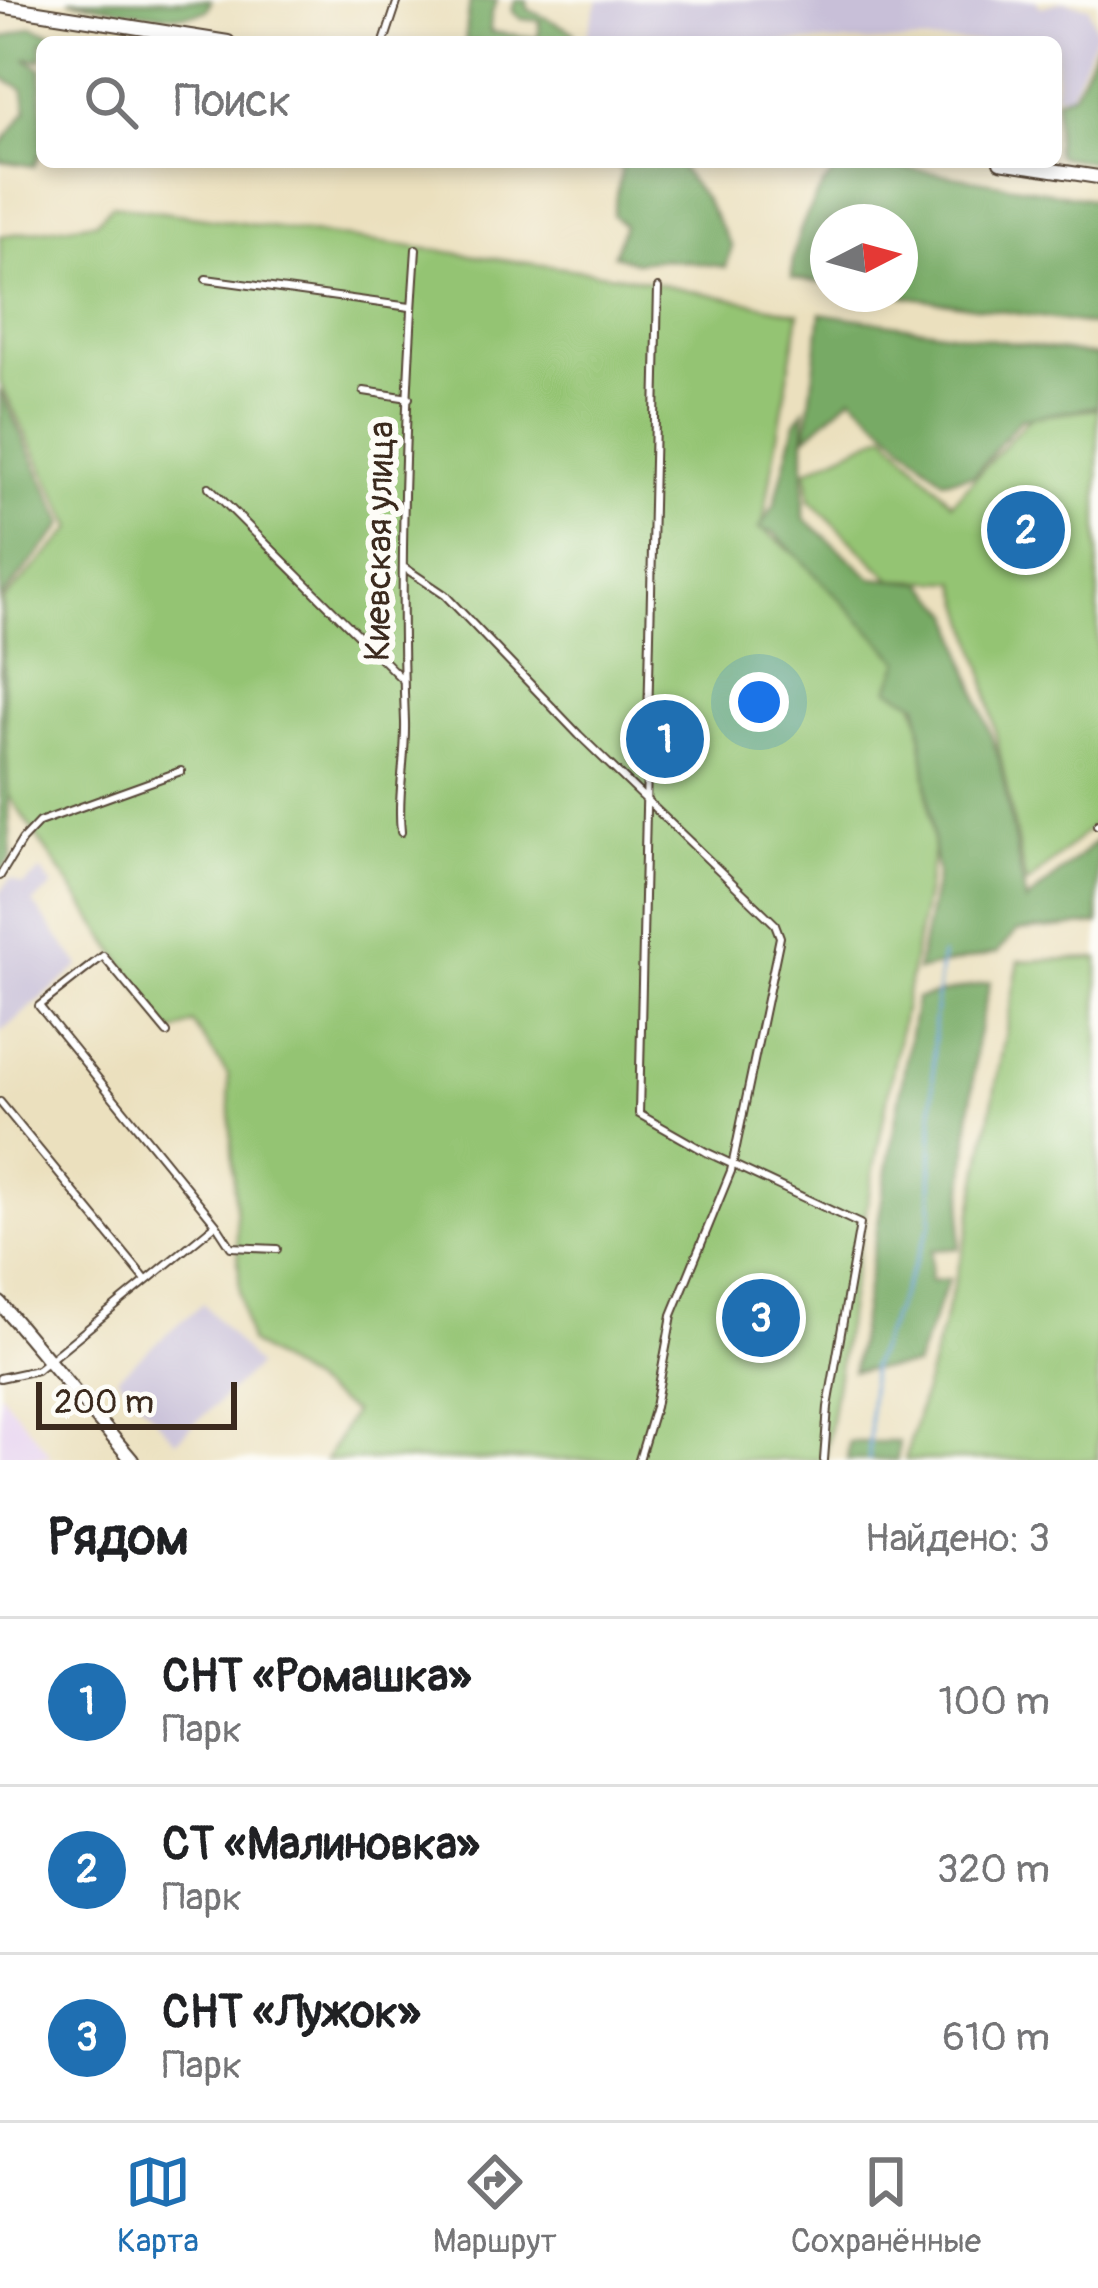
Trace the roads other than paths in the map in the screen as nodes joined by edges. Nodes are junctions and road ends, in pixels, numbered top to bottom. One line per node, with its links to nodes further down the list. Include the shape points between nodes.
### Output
1 (398, 0): 4 (street)
2 (0, 6): 3 (highway)
3 (190, 36)
4 (386, 36)
5 (1039, 168): 6 (highway)
6 (1098, 177)
7 (416, 249): 10 (street, Киевская улица)
8 (206, 279): 10 (street)
9 (658, 288): 17 (street)
10 (412, 307): 12 (street, Киевская улица)
11 (364, 391): 12 (street)
12 (409, 398): 14 (street, Киевская улица)
13 (209, 487): 15 (street)
14 (405, 568): 15 (street, Киевская улица); 17 (street, via 445,595)
15 (402, 680): 18 (street, Киевская улица)
16 (181, 771): 19 (street, via 39,822)
17 (648, 799): 22 (street, via 639,1114); 22 (street, via 780,937)
18 (400, 832)
19 (0, 876)
20 (167, 1033): 23 (street, via 103,956 39,1006)
21 (0, 1102): 25 (street)
22 (731, 1164): 30 (street, via 672,1315); 31 (street, via 860,1223)
23 (216, 1224): 24 (street, via 231,1247); 25 (street)
24 (277, 1249)
25 (146, 1280): 27 (street)
26 (0, 1303): 27 (highway)
27 (48, 1361): 28 (street); 29 (highway)
28 (0, 1378)
29 (132, 1460)
30 (639, 1460)
31 (824, 1460)

